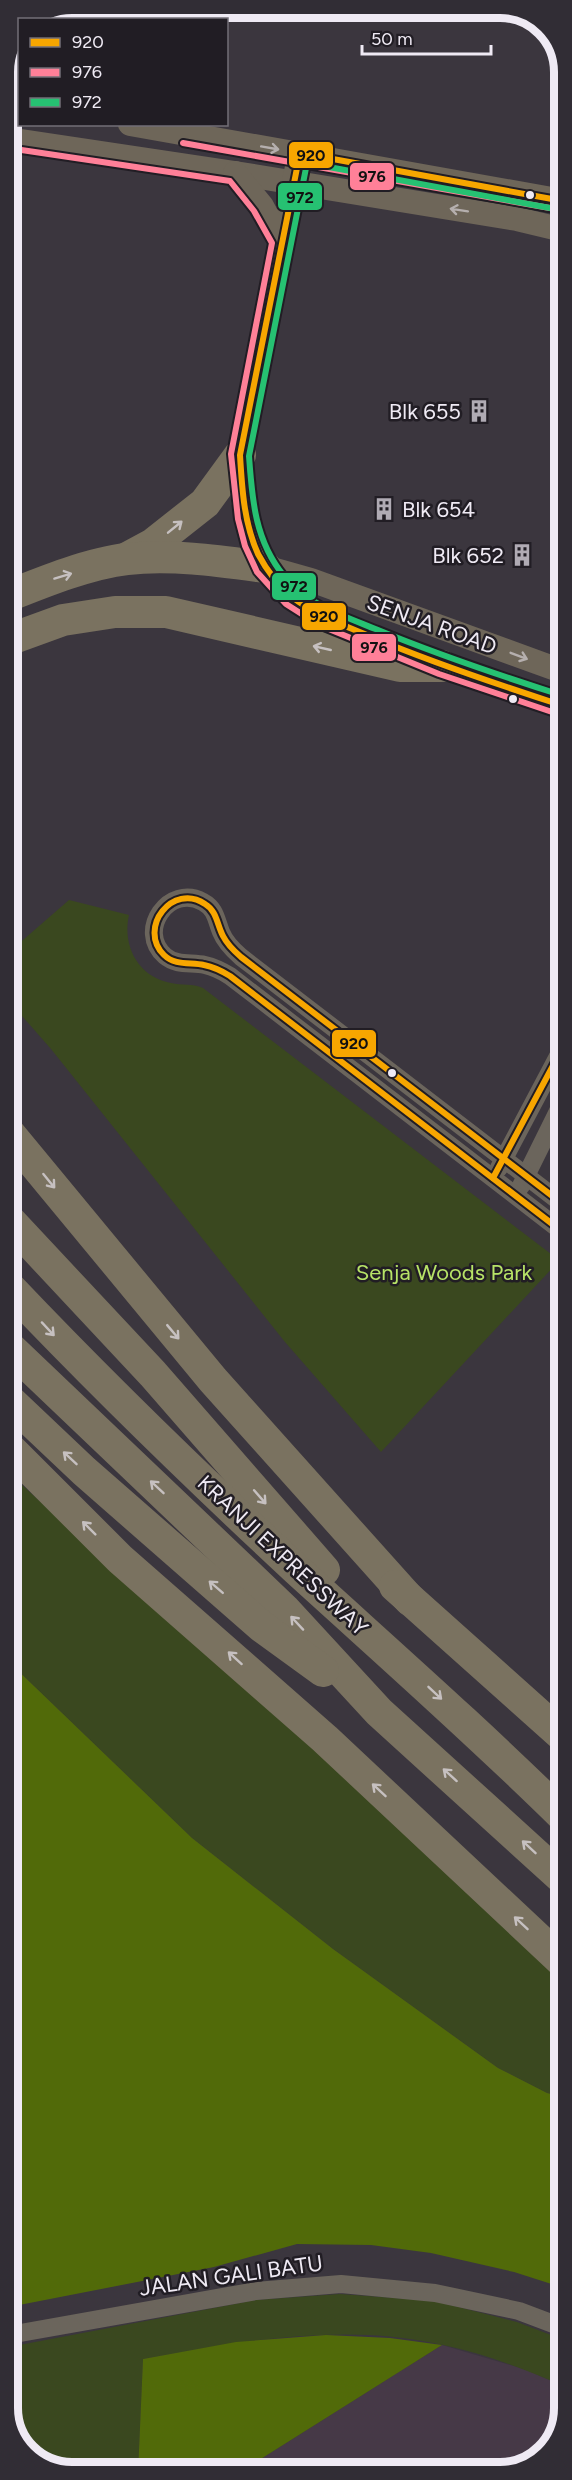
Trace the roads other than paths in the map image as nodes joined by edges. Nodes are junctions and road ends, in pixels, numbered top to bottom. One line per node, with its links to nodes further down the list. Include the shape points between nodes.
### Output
1 (142, 126): 3 (street, one-way to 3)
2 (18, 140): 4 (street)
3 (300, 153): 5 (street, SENJA ROAD); 6 (street)
4 (235, 173): 5 (street); 8 (street, via 262,206)
5 (294, 183): 7 (street, one-way to 5); 8 (street, SENJA ROAD)
6 (554, 199)
7 (554, 228)
8 (281, 242): 9 (street, SENJA ROAD)
9 (240, 455): 10 (highway, one-way to 9, via 153,544 205,503); 11 (street, SENJA ROAD, via 248,525)
10 (126, 559): 11 (highway, via 184,559); 12 (highway, one-way to 10)
11 (266, 567): 14 (street, SENJA ROAD, via 292,597 323,617); 15 (street, SENJA ROAD, one-way to 15)
12 (18, 592)
13 (18, 636): 14 (highway, one-way to 13, via 400,666 166,612 116,612 63,620)
14 (442, 666): 16 (street, SENJA ROAD)
15 (554, 668)
16 (554, 703)
17 (220, 931): 18 (street, via 213,951); 18 (street, via 213,910 195,898 184,897 164,906 154,925 154,936 164,955 184,964); 22 (street, via 241,957)
18 (195, 963): 24 (street, via 230,976)
19 (554, 1064): 22 (street)
20 (554, 1119): 23 (street)
21 (18, 1145): 34 (highway, one-way to 34, via 213,1380)
22 (504, 1159): 23 (street); 24 (street)
23 (526, 1176): 25 (street); 26 (street)
24 (493, 1178): 25 (street)
25 (515, 1195): 27 (street)
26 (554, 1197)
27 (554, 1225)
28 (18, 1229): 31 (highway)
29 (18, 1297): 35 (highway, KRANJI EXPRESSWAY, one-way to 35, via 189,1468)
30 (18, 1356): 36 (highway, one-way to 30, via 285,1610)
31 (153, 1374): 34 (highway); 35 (highway, one-way to 35)
32 (18, 1408): 36 (highway, one-way to 32, via 261,1626)
33 (18, 1457): 40 (highway, one-way to 33, via 325,1738 120,1559)
34 (410, 1600): 37 (highway)
35 (411, 1671): 38 (highway, KRANJI EXPRESSWAY, one-way to 38)
36 (380, 1712): 39 (highway, one-way to 36)
37 (554, 1728)
38 (554, 1807)
39 (554, 1871)
40 (554, 1954)
41 (554, 2324): 42 (street, JALAN GALI BATU, via 519,2312 435,2293 341,2284 256,2291)
42 (18, 2333)

